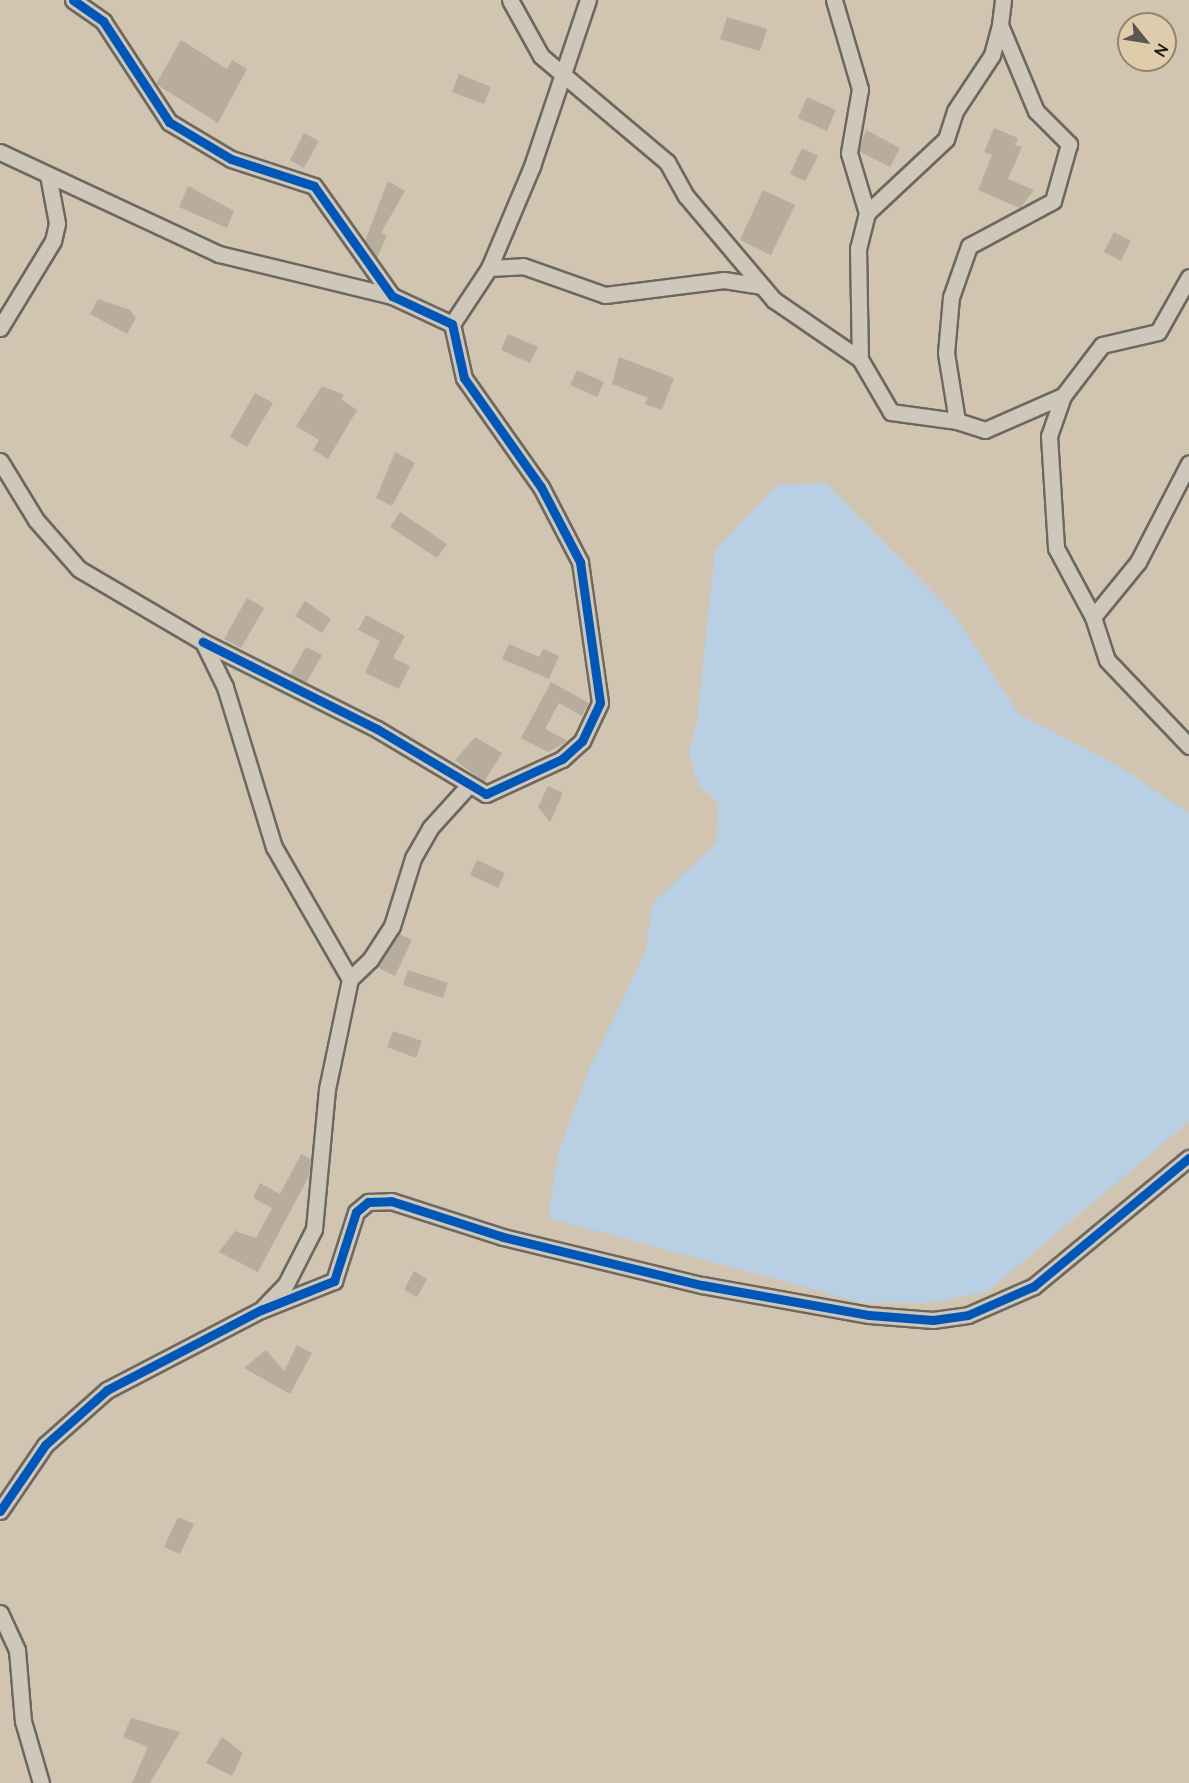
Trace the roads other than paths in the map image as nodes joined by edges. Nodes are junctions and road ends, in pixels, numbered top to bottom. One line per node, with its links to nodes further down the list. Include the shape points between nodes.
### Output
1 (73, 0): 14 (street, via 103,21 169,122 231,159 314,186)
2 (510, 0): 7 (street, via 541,56)
3 (588, 0): 7 (street)
4 (834, 0): 10 (street, via 860,89 849,153)
5 (1003, 0): 6 (street)
6 (1000, 25): 10 (street, via 992,55 955,111 946,138); 19 (street, via 1036,111 1069,144 1053,201 969,246 951,297 946,353)
7 (563, 78): 11 (street); 13 (street, via 640,135 667,162 686,196)
8 (0, 152): 9 (street)
9 (48, 175): 14 (street, via 219,254); 16 (street, via 57,223 53,241)
10 (867, 213): 17 (street, via 858,248)
11 (489, 268): 13 (street, via 523,266 605,295 724,280); 15 (street)
12 (1189, 277): 18 (street, via 1158,332 1102,345)
13 (761, 286): 17 (street)
14 (392, 296): 15 (street)
15 (452, 324): 25 (street, via 464,378 541,487 580,562 600,704 587,734 561,759 486,794)
16 (0, 328)
17 (860, 359): 19 (street, via 891,412)
18 (1062, 396): 19 (street, via 985,430); 22 (street, via 1049,436 1056,548)
19 (957, 421)
20 (0, 461): 23 (street, via 36,520 79,568)
21 (1189, 463): 22 (street, via 1138,562)
22 (1093, 617): 24 (street, via 1107,660)
23 (202, 642): 25 (street, via 377,729); 26 (street, via 225,687 274,847)
24 (1189, 746)
25 (469, 785): 26 (street, via 430,828 413,858 392,926 370,960)
26 (350, 979): 28 (street, via 327,1089 314,1229 286,1284)
27 (1189, 1158): 28 (street, via 1034,1287 968,1316 933,1320 868,1315 702,1285 503,1237 391,1202 368,1202 356,1212 334,1281)
28 (261, 1310): 29 (street, via 107,1390 45,1445)
29 (0, 1511)
30 (0, 1613): 31 (street, via 17,1650 23,1721)
31 (41, 1783)

